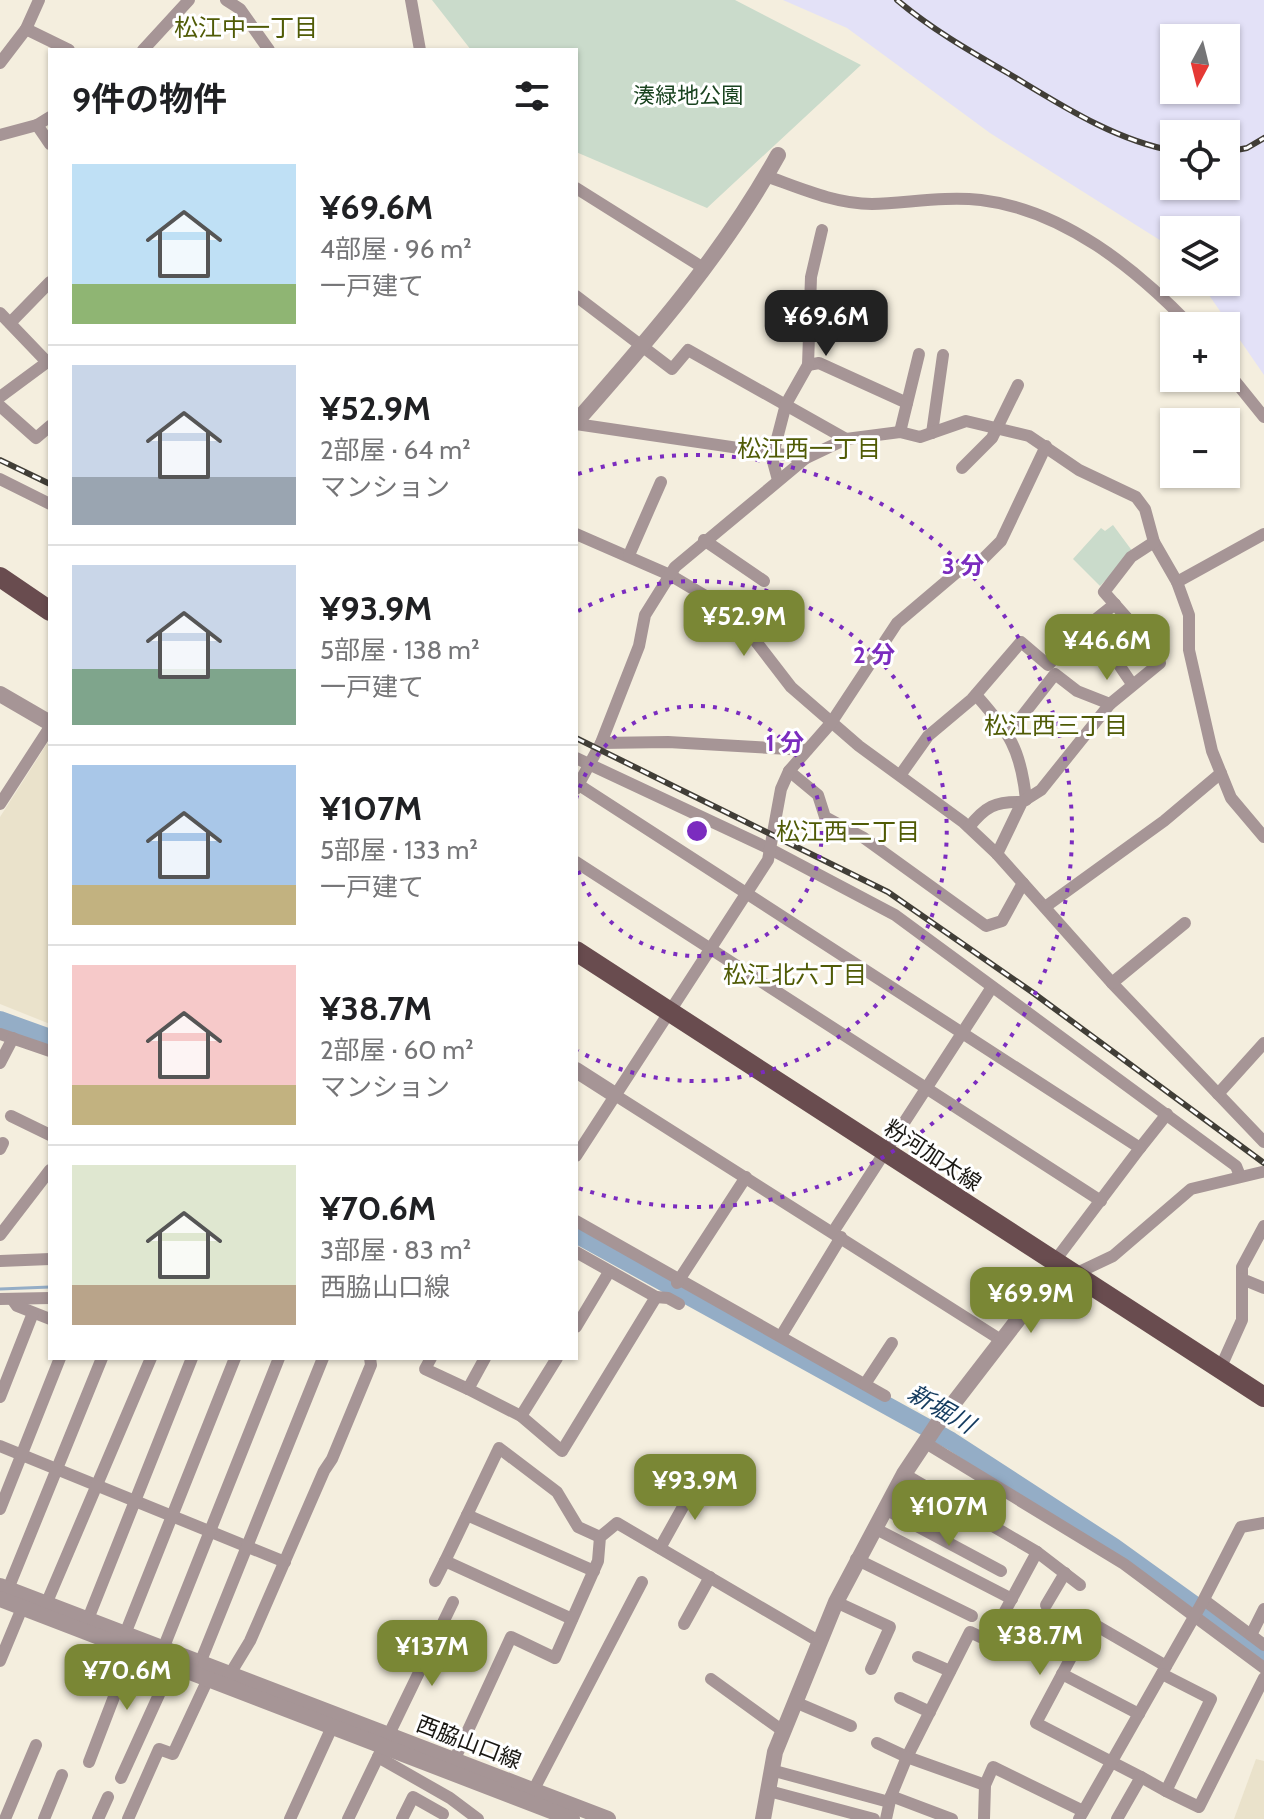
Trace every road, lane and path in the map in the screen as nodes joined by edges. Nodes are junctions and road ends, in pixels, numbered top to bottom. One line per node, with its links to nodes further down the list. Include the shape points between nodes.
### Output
1 (39, 0): 5 (street)
2 (226, 0): 8 (street, via 240,9)
3 (411, 0): 9 (street)
4 (187, 1): 7 (street)
5 (26, 29): 6 (street); 10 (street)
6 (65, 48)
7 (145, 48)
8 (268, 48)
9 (420, 48)
10 (0, 63)
11 (48, 118): 12 (street)
12 (37, 125): 13 (street); 14 (street)
13 (0, 135)
14 (48, 141)
15 (778, 155): 16 (street)
16 (766, 176): 19 (street); 22 (street, via 825,198 868,204 953,198 1015,208 1091,241)
17 (578, 189): 19 (street)
18 (822, 230): 29 (street, via 811,277)
19 (705, 269): 25 (street)
20 (48, 284): 24 (street)
21 (578, 298): 25 (street)
22 (1177, 312)
23 (0, 313): 24 (street)
24 (10, 323): 28 (street)
25 (642, 348): 36 (street, via 672,369 688,350); 39 (street)
26 (919, 354): 30 (street)
27 (943, 355): 31 (street)
28 (48, 360): 34 (street)
29 (808, 365): 35 (street, via 819,363); 36 (street)
30 (914, 381): 31 (street); 35 (street)
31 (939, 384): 44 (street)
32 (1018, 385): 42 (street)
33 (1240, 387): 38 (street)
34 (0, 397)
35 (907, 403): 43 (street)
36 (786, 404): 45 (street); 47 (street)
37 (0, 406): 41 (street, via 36,438)
38 (1264, 417)
39 (578, 421)
40 (578, 423): 47 (street)
41 (48, 428)
42 (997, 429): 44 (street, via 966,421); 46 (street); 49 (street)
43 (900, 432): 44 (street, via 920,437); 45 (street)
44 (932, 433)
45 (846, 439): 48 (street)
46 (1046, 446): 57 (street, via 1079,470 1136,497); 70 (street, via 1001,541 897,623)
47 (773, 453): 48 (street); 51 (street)
48 (806, 458): 51 (street)
49 (962, 468)
50 (0, 479): 53 (street)
51 (778, 480): 56 (street)
52 (661, 482): 58 (street)
53 (48, 503)
54 (1264, 534): 62 (street)
55 (578, 540): 58 (street)
56 (704, 540): 59 (street); 61 (street)
57 (1154, 542): 62 (street); 63 (street, via 1112,579 1104,592)
58 (629, 555): 59 (street)
59 (670, 575): 70 (street, via 734,613 777,672); 74 (street, via 645,615 639,646)
60 (0, 577): 64 (main road)
61 (764, 581)
62 (1177, 582): 78 (street, via 1189,615 1189,650 1201,710)
63 (1115, 604): 65 (street); 68 (street, via 1048,665 1021,642)
64 (48, 610)
65 (1126, 617): 66 (street, via 1109,650); 66 (street, via 1160,663)
66 (1132, 684): 69 (street)
67 (0, 694): 71 (street)
68 (976, 695): 73 (street); 79 (street, via 928,736)
69 (1110, 704): 73 (street, via 1077,691 1055,674); 81 (street, via 1041,790)
70 (831, 723): 75 (street); 79 (street)
71 (48, 724)
72 (48, 728): 82 (street)
73 (1009, 733): 81 (street, via 1020,759)
74 (601, 743): 75 (street); 76 (street)
75 (807, 750): 77 (street)
76 (582, 761): 80 (street); 85 (street)
77 (789, 771): 85 (street, via 781,789); 88 (street, via 818,795 825,817 864,838 986,926 1002,921)
78 (1221, 773): 84 (street, via 1231,798); 90 (street)
79 (901, 774): 83 (street)
80 (578, 787): 89 (street)
81 (1024, 801): 83 (street, via 986,807); 86 (street)
82 (0, 804)
83 (969, 827): 86 (street)
84 (1264, 837)
85 (772, 850): 89 (street); 95 (street, via 895,915)
86 (997, 854): 88 (street)
87 (578, 863): 92 (street)
88 (1023, 883): 90 (street)
89 (747, 894): 92 (street); 97 (street)
90 (1045, 907): 94 (street)
91 (1185, 923): 94 (street)
92 (710, 948): 96 (street); 103 (street)
93 (578, 952): 96 (main road, 粉河加太線)
94 (1112, 983): 104 (street)
95 (992, 987): 97 (street); 106 (street)
96 (669, 1013): 105 (street); 111 (main road, 粉河加太線)
97 (962, 1033): 103 (street); 110 (street)
98 (6, 1036): 100 (street); 101 (street)
99 (1264, 1043): 104 (street)
100 (48, 1050)
101 (0, 1063)
102 (578, 1074): 105 (street)
103 (927, 1088): 111 (street); 117 (street)
104 (1218, 1094): 109 (street)
105 (615, 1095): 112 (street); 116 (street)
106 (1167, 1114): 110 (street); 115 (street, via 1236,1166)
107 (11, 1116): 108 (street)
108 (48, 1134)
109 (1264, 1142)
110 (1140, 1148): 117 (street)
111 (884, 1151): 121 (street); 125 (main road, 粉河加太線)
112 (578, 1153)
113 (48, 1173): 120 (street)
114 (1263, 1173): 115 (street)
115 (1240, 1176): 127 (street, via 1191,1189 1113,1256)
116 (746, 1177): 121 (street); 129 (street)
117 (1101, 1201): 125 (street)
118 (578, 1222): 129 (street)
119 (1264, 1226): 128 (street, via 1242,1267)
120 (0, 1235)
121 (837, 1235): 136 (street); 137 (street)
122 (578, 1253): 126 (street)
123 (48, 1259): 124 (street)
124 (0, 1261)
125 (1054, 1262): 127 (main road, 粉河加太線)
126 (609, 1272): 135 (street); 156 (street, via 668,1298 562,1451)
127 (1073, 1275): 137 (street, via 1030,1304); 150 (main road, 粉河加太線)
128 (1242, 1279): 130 (street); 150 (street, via 1242,1320)
129 (678, 1281): 136 (street)
130 (1264, 1288)
131 (48, 1298): 132 (street)
132 (6, 1299): 133 (street)
133 (33, 1313): 134 (street); 154 (street)
134 (48, 1318)
135 (578, 1324)
136 (781, 1336): 151 (street)
137 (1001, 1340): 157 (street)
138 (892, 1343): 151 (street)
139 (59, 1360): 159 (street)
140 (101, 1360): 160 (street)
141 (150, 1360): 163 (street)
142 (191, 1360): 164 (street)
143 (234, 1360): 168 (street)
144 (278, 1360): 171 (street)
145 (322, 1360): 173 (street)
146 (370, 1360): 178 (street)
147 (430, 1360): 152 (street, via 425,1369)
148 (484, 1360): 152 (street)
149 (556, 1360): 156 (street)
150 (1220, 1369): 155 (main road, 粉河加太線)
151 (865, 1384): 153 (street)
152 (468, 1389): 156 (street)
153 (885, 1396)
154 (0, 1397)
155 (1264, 1397)
156 (521, 1416)
157 (929, 1435): 161 (street); 192 (street)
158 (0, 1446): 159 (street)
159 (22, 1455): 160 (street); 165 (street)
160 (57, 1470): 163 (street); 186 (street)
161 (904, 1474): 166 (street); 175 (street)
162 (699, 1478): 174 (street)
163 (95, 1486): 164 (street); 194 (street)
164 (135, 1502): 168 (street); 196 (street)
165 (0, 1509)
166 (885, 1509): 170 (street); 180 (street)
167 (467, 1515): 172 (street, via 499,1448 557,1492 578,1527); 177 (street); 179 (street)
168 (172, 1516): 171 (street); 199 (street)
169 (1264, 1523): 192 (street, via 1241,1527)
170 (874, 1528): 176 (street); 187 (street)
171 (210, 1532): 173 (street); 203 (street)
172 (600, 1537): 174 (street, via 617,1523); 179 (street)
173 (247, 1547): 178 (street); 207 (street)
174 (660, 1548): 182 (street)
175 (1037, 1552): 181 (street); 187 (street)
176 (856, 1559): 189 (street); 195 (street)
177 (445, 1561): 183 (street); 197 (street)
178 (285, 1562): 216 (street, via 250,1641)
179 (594, 1571): 197 (street)
180 (1001, 1571)
181 (1065, 1573): 185 (street); 190 (street)
182 (710, 1577): 198 (street); 201 (street)
183 (435, 1581)
184 (642, 1582): 236 (street)
185 (1080, 1585)
186 (3, 1591): 191 (street, 西脇山口線); 194 (street, 西脇山口線)
187 (1012, 1599): 212 (street, via 989,1641 970,1632)
188 (453, 1602): 226 (street)
189 (836, 1602): 201 (street); 210 (street, via 890,1627)
190 (1046, 1605)
191 (22, 1608): 194 (street, 西脇山口線); 206 (street)
192 (1199, 1608): 200 (street); 209 (street); 211 (street)
193 (1264, 1609): 200 (street)
194 (44, 1610): 196 (street, 西脇山口線); 204 (street, 西脇山口線)
195 (972, 1616)
196 (88, 1619): 199 (street, 西脇山口線)
197 (572, 1619): 230 (street, via 555,1658 511,1637)
198 (684, 1624)
199 (125, 1634): 203 (street, 西脇山口線)
200 (1251, 1635): 202 (street)
201 (820, 1642): 218 (street)
202 (1264, 1645)
203 (163, 1649): 207 (street, 西脇山口線)
204 (132, 1650): 208 (street, 西脇山口線); 229 (street)
205 (918, 1657): 212 (street)
206 (0, 1661)
207 (200, 1663): 216 (street, 西脇山口線)
208 (172, 1666): 216 (street, 西脇山口線); 234 (street)
209 (1264, 1668)
210 (871, 1669)
211 (1164, 1670): 213 (street, via 1090,1622); 220 (street); 238 (street, via 1211,1699)
212 (950, 1671): 219 (street)
213 (1062, 1674): 220 (street); 228 (street, via 1036,1723)
214 (1264, 1678): 242 (street)
215 (711, 1679): 223 (street)
216 (221, 1680): 222 (street, 西脇山口線); 226 (street, 西脇山口線); 248 (street, via 173,1754 159,1749)
217 (900, 1698): 219 (street)
218 (795, 1702): 221 (street); 223 (street)
219 (930, 1712): 227 (street)
220 (1139, 1714): 228 (street)
221 (851, 1726)
222 (332, 1727): 226 (street, 西脇山口線); 249 (street)
223 (783, 1731): 231 (street)
224 (877, 1743): 227 (street)
225 (36, 1745): 245 (street)
226 (384, 1746): 230 (street, 西脇山口線); 240 (street); 250 (street)
227 (907, 1757): 235 (street); 241 (street)
228 (1112, 1759): 233 (street); 243 (street)
229 (89, 1762)
230 (452, 1766): 236 (street, 西脇山口線); 253 (street, 西脇山口線)
231 (771, 1770): 237 (street); 241 (street)
232 (62, 1775): 246 (street)
233 (1141, 1777): 238 (street); 260 (street)
234 (121, 1778)
235 (985, 1785): 243 (street, via 993,1767); 259 (street)
236 (533, 1791): 254 (street, 西脇山口線)
237 (769, 1791): 255 (street); 256 (street)
238 (1166, 1791): 242 (street)
239 (108, 1797): 247 (street)
240 (450, 1798): 244 (street); 252 (street)
241 (890, 1799): 257 (street); 258 (street)
242 (1196, 1813)
243 (1081, 1815)
244 (442, 1816): 251 (street, via 413,1797)
245 (5, 1819)
246 (44, 1819)
247 (98, 1819)
248 (128, 1819)
249 (290, 1819)
250 (348, 1819)
251 (402, 1819)
252 (478, 1819)
253 (572, 1819)
254 (608, 1819)
255 (763, 1819)
256 (874, 1819)
257 (886, 1819)
258 (952, 1819)
259 (984, 1819)
260 (1117, 1819)

